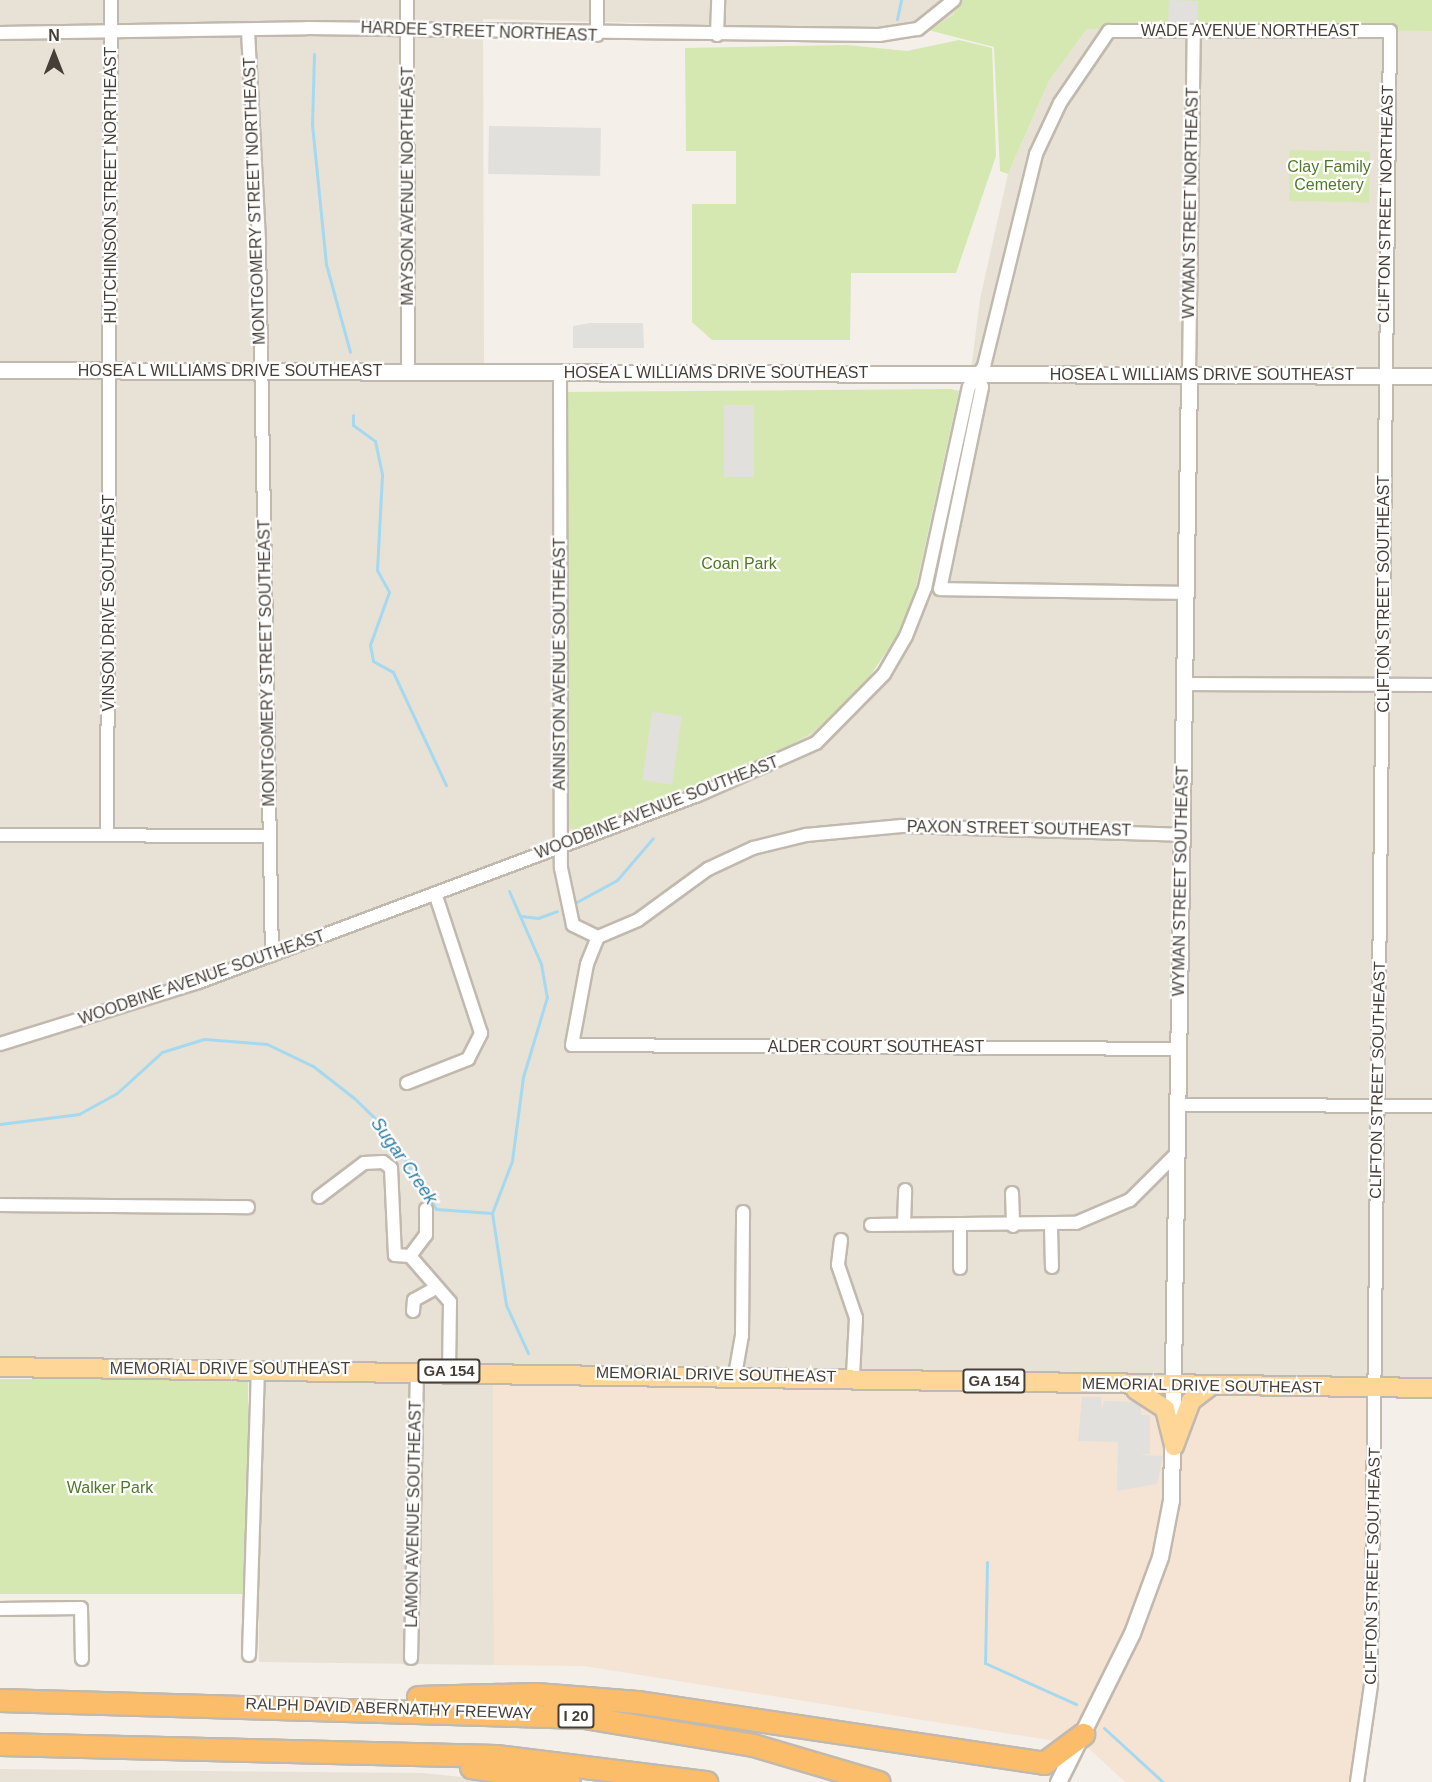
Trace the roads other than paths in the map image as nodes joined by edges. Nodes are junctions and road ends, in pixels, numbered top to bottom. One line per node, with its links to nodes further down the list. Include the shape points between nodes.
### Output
1 (111, 0): 8 (street, HUTCHINSON STREET NORTHEAST)
2 (407, 0): 6 (street, MAYSON AVENUE NORTHEAST)
3 (597, 0): 13 (street)
4 (718, 0): 14 (street)
5 (952, 3): 14 (street, HARDEE STREET NORTHEAST, via 918,29 879,35)
6 (408, 29): 7 (street, HARDEE STREET NORTHEAST); 13 (street, HARDEE STREET NORTHEAST); 18 (street, MAYSON AVENUE NORTHEAST)
7 (248, 31): 8 (street, HARDEE STREET NORTHEAST); 17 (street, MONTGOMERY STREET NORTHEAST)
8 (111, 32): 12 (street, HARDEE STREET NORTHEAST); 16 (street, HUTCHINSON STREET NORTHEAST)
9 (1109, 32): 10 (street, WADE AVENUE NORTHEAST); 20 (street, WOODBINE AVENUE SOUTHEAST, via 1059,103 1036,154 984,366)
10 (1194, 32): 11 (street, WADE AVENUE NORTHEAST); 21 (street, WYMAN STREET NORTHEAST)
11 (1390, 32): 22 (street, CLIFTON STREET NORTHEAST)
12 (0, 33)
13 (597, 35): 14 (street, HARDEE STREET NORTHEAST)
14 (717, 35)
15 (0, 370): 16 (street, HOSEA L WILLIAMS DRIVE SOUTHEAST)
16 (111, 370): 17 (street, HOSEA L WILLIAMS DRIVE SOUTHEAST); 29 (street, VINSON DRIVE SOUTHEAST)
17 (261, 371): 18 (street, HOSEA L WILLIAMS DRIVE SOUTHEAST); 31 (street, MONTGOMERY STREET SOUTHEAST)
18 (408, 372): 19 (street, HOSEA L WILLIAMS DRIVE SOUTHEAST)
19 (560, 372): 20 (street, HOSEA L WILLIAMS DRIVE SOUTHEAST); 32 (street, ANNISTON AVENUE SOUTHEAST)
20 (977, 374): 21 (street, HOSEA L WILLIAMS DRIVE SOUTHEAST); 24 (street, via 982,387 940,589); 32 (street, WOODBINE AVENUE SOUTHEAST, via 925,588 884,674 816,743 783,761)
21 (1189, 375): 22 (street, HOSEA L WILLIAMS DRIVE SOUTHEAST); 24 (street, WYMAN STREET SOUTHEAST)
22 (1382, 376): 23 (street, HOSEA L WILLIAMS DRIVE SOUTHEAST); 26 (street, CLIFTON STREET SOUTHEAST)
23 (1432, 376)
24 (1185, 593): 25 (street, WYMAN STREET SOUTHEAST)
25 (1184, 684): 26 (street); 30 (street, WYMAN STREET SOUTHEAST)
26 (1385, 684): 27 (street); 40 (street, CLIFTON STREET SOUTHEAST)
27 (1432, 685)
28 (0, 835): 29 (street)
29 (107, 835): 31 (street)
30 (1182, 835): 34 (street, PAXON STREET SOUTHEAST, via 951,825 806,835 732,856 638,920); 37 (street, WYMAN STREET SOUTHEAST)
31 (270, 836): 35 (street, MONTGOMERY STREET SOUTHEAST)
32 (560, 844): 33 (street, WOODBINE AVENUE SOUTHEAST); 34 (street, ANNISTON AVENUE SOUTHEAST, via 566,913 579,931)
33 (435, 893): 35 (street, WOODBINE AVENUE SOUTHEAST); 38 (street, via 481,1033 468,1059)
34 (598, 937): 37 (street, ALDER COURT SOUTHEAST, via 587,964 572,1045)
35 (272, 955): 36 (street, WOODBINE AVENUE SOUTHEAST, via 111,1013)
36 (0, 1044)
37 (1180, 1049): 39 (street, WYMAN STREET SOUTHEAST)
38 (407, 1083)
39 (1181, 1105): 40 (street); 42 (street, WYMAN STREET SOUTHEAST)
40 (1376, 1105): 41 (street); 70 (street, CLIFTON STREET SOUTHEAST)
41 (1432, 1106)
42 (1178, 1152): 54 (street, via 1121,1205 1094,1218); 68 (street, WYMAN STREET SOUTHEAST)
43 (905, 1191): 50 (street)
44 (1012, 1193): 53 (street)
45 (319, 1197): 56 (street, via 364,1163 383,1162 393,1177 395,1255)
46 (0, 1205): 47 (street)
47 (248, 1208)
48 (426, 1209): 56 (street, via 426,1235)
49 (743, 1212): 65 (street, via 742,1336)
50 (904, 1224): 51 (street); 52 (street)
51 (960, 1224): 53 (street); 58 (street)
52 (871, 1225)
53 (1013, 1226): 54 (street)
54 (1051, 1227): 57 (street)
55 (841, 1240): 66 (street, via 838,1265 856,1318)
56 (410, 1256): 59 (street)
57 (1052, 1267)
58 (960, 1268)
59 (437, 1287): 60 (street, via 414,1300); 64 (street, via 450,1302)
60 (413, 1311)
61 (0, 1367): 62 (main road, MEMORIAL DRIVE SOUTHEAST / GA 154)
62 (258, 1369): 63 (main road, MEMORIAL DRIVE SOUTHEAST / GA 154); 74 (street)
63 (417, 1370): 64 (main road, MEMORIAL DRIVE SOUTHEAST / GA 154); 75 (street, LAMON AVENUE SOUTHEAST)
64 (449, 1371): 65 (main road, MEMORIAL DRIVE SOUTHEAST / GA 154)
65 (735, 1375): 66 (main road, MEMORIAL DRIVE SOUTHEAST / GA 154)
66 (853, 1376): 67 (main road, MEMORIAL DRIVE SOUTHEAST / GA 154)
67 (1122, 1386): 68 (main road, MEMORIAL DRIVE SOUTHEAST / GA 154); 72 (main road, via 1159,1401)
68 (1173, 1387): 69 (main road, MEMORIAL DRIVE SOUTHEAST / GA 154); 72 (street, WYMAN STREET SOUTHEAST)
69 (1209, 1387): 70 (main road, MEMORIAL DRIVE SOUTHEAST / GA 154); 72 (main road, via 1191,1401)
70 (1376, 1388): 71 (main road, MEMORIAL DRIVE SOUTHEAST / GA 154); 88 (street, CLIFTON STREET SOUTHEAST, via 1371,1685)
71 (1432, 1388)
72 (1174, 1446): 79 (street, WYMAN STREET SOUTHEAST, via 1160,1557 1132,1633)
73 (0, 1609): 76 (street, via 81,1608)
74 (249, 1655)
75 (411, 1658)
76 (82, 1659)
77 (0, 1700): 78 (highway, RALPH DAVID ABERNATHY FREEWAY / I 20)
78 (265, 1706): 82 (highway, via 485,1693 565,1695); 85 (highway, RALPH DAVID ABERNATHY FREEWAY / I 20, via 512,1711 629,1722 753,1746)
79 (1083, 1734): 82 (highway, via 1056,1759); 87 (street, WYMAN STREET SOUTHEAST)
80 (0, 1744): 81 (highway)
81 (351, 1751): 83 (highway); 84 (highway, via 568,1761)
82 (1014, 1759): 86 (highway)
83 (569, 1782)
84 (706, 1782)
85 (879, 1782)
86 (1047, 1782)
87 (1058, 1782)
88 (1357, 1782)

